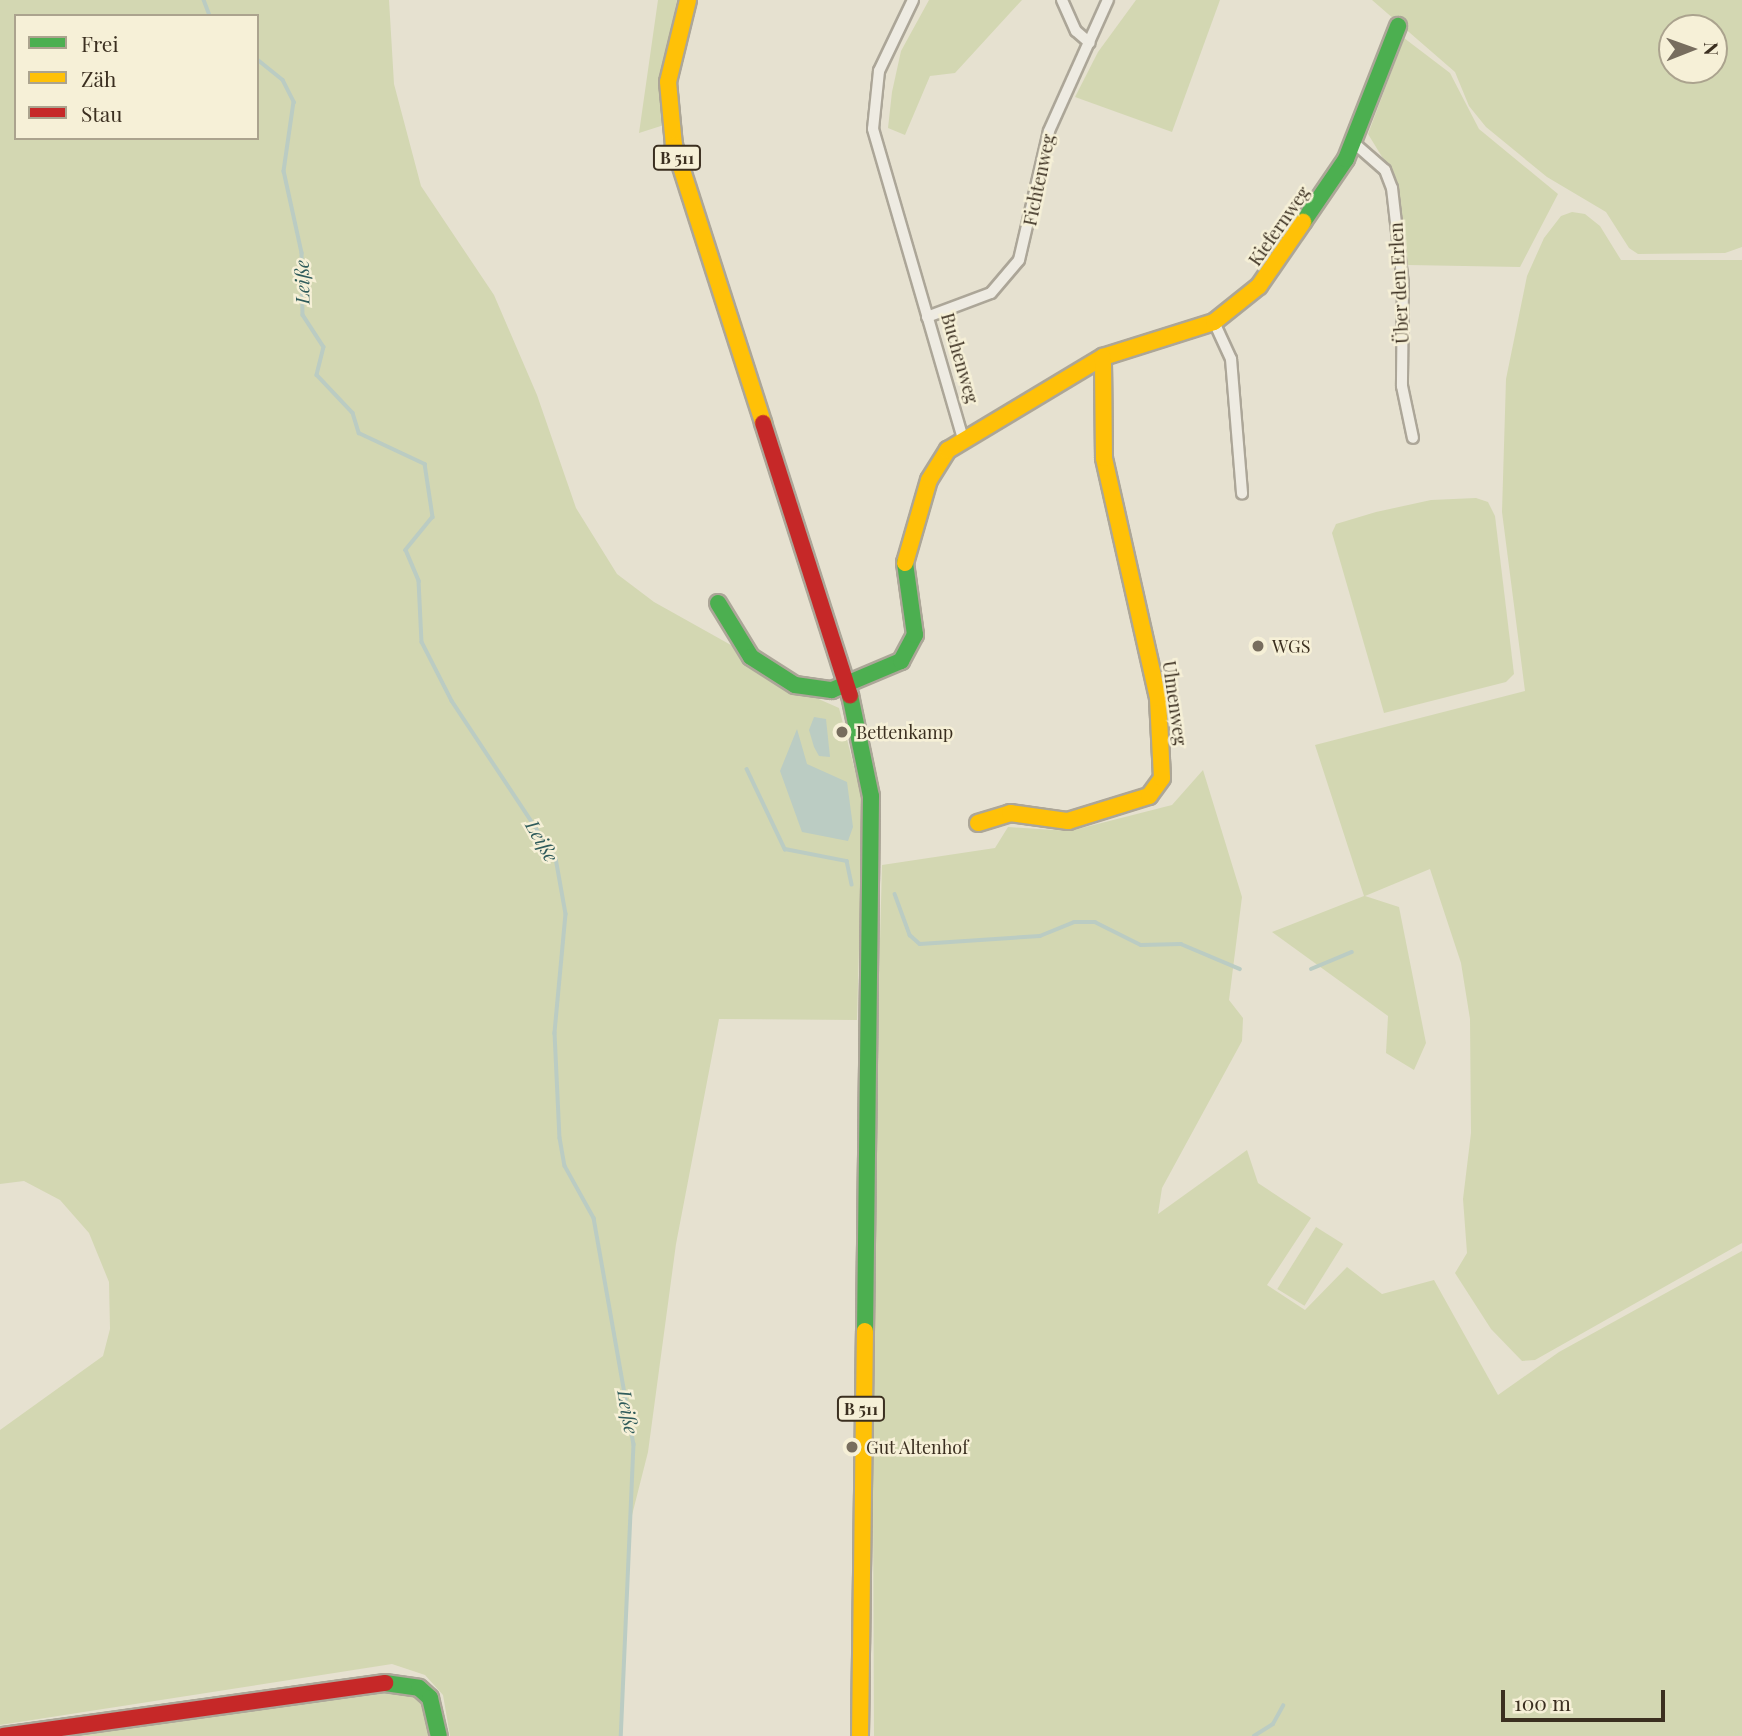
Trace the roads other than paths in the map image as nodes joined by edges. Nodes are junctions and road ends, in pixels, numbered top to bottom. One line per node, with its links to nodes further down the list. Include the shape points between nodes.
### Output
1 (688, 0): 15 (street, B 511, via 668,82 674,145)
2 (913, 0): 8 (street, Buchenweg, via 881,65 872,119 877,153)
3 (1062, 0): 6 (street, via 1076,31)
4 (1108, 0): 6 (street, Fichtenweg)
5 (1398, 26): 7 (street, Kiefernweg)
6 (1090, 43): 8 (street, Fichtenweg, via 1044,147 1019,260 991,293)
7 (1354, 143): 9 (street, Kiefernweg, via 1270,276); 11 (street, Über den Erlen, via 1385,170 1392,188 1403,284 1402,386)
8 (928, 317): 12 (street, Buchenweg)
9 (1214, 322): 10 (street, Kiefernweg); 13 (street, via 1231,359)
10 (1102, 358): 12 (street, Kiefernweg); 16 (street, Ulmenweg, via 1103,447 1158,698 1163,755 1158,786 1138,800 1068,821 1010,813)
11 (1413, 438)
12 (963, 439): 15 (street, via 947,450 929,480 907,555 905,578 915,629 912,648 896,664)
13 (1242, 494)
14 (718, 603): 15 (street, via 736,638 769,673 814,690)
15 (848, 686): 19 (street, B 511, via 868,766 872,832)
16 (978, 822)
17 (3, 1736): 18 (street, via 390,1682 419,1688 430,1698)
18 (439, 1736)
19 (860, 1736)

